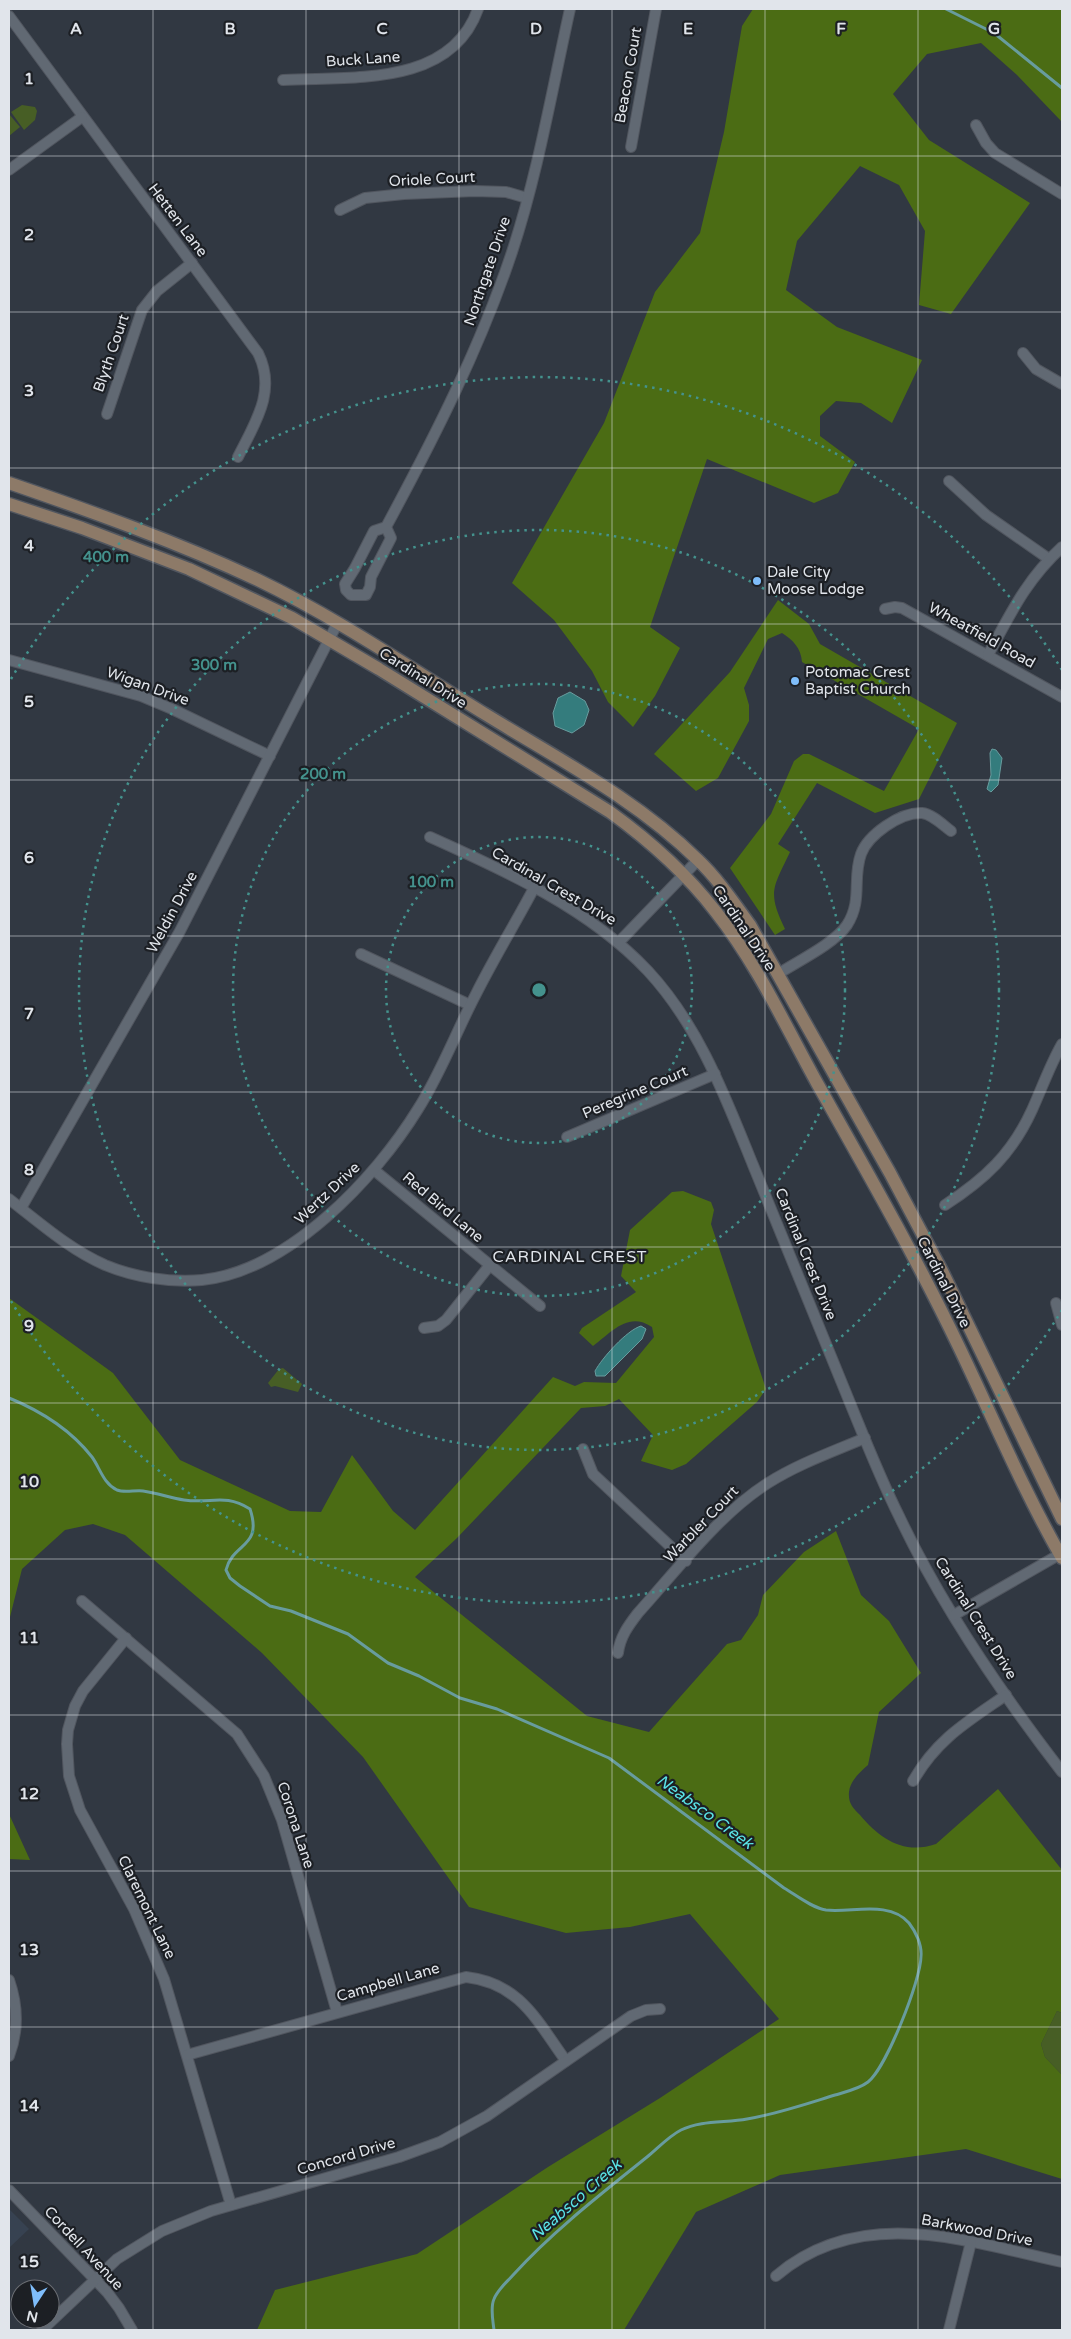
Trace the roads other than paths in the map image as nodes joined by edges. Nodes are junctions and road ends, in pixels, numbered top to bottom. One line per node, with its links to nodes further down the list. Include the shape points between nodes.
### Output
1 (478, 9): 5 (street, Buck Lane, via 455,44 418,68 393,74)
2 (570, 9): 11 (street, Northgate Drive)
3 (656, 9): 8 (street, Beacon Court)
4 (9, 16): 6 (street, Hetten Lane)
5 (283, 80)
6 (82, 116): 9 (street); 13 (street, Hetten Lane)
7 (976, 125): 10 (street, via 994,153)
8 (630, 147)
9 (9, 170)
10 (1062, 194)
11 (528, 198): 12 (street, Oriole Court, via 491,192 404,194 365,198); 21 (street, Northgate Drive, via 482,334 439,429)
12 (340, 210)
13 (192, 263): 16 (street, Blyth Court, via 157,291 142,310); 17 (street, Hetten Lane, via 258,353 265,373 262,408)
14 (1023, 353): 15 (street, via 1036,369)
15 (1062, 384)
16 (107, 414)
17 (238, 457)
18 (949, 481): 23 (street, via 986,515)
19 (9, 483): 25 (main road, Cardinal Drive, via 140,529 200,554 260,581)
20 (9, 504): 26 (main road, Cardinal Drive, via 189,569 249,596)
21 (386, 527): 21 (street, Northgate Drive, via 374,531 348,577 346,590 351,594 366,595 370,588 371,577 390,538)
22 (1062, 547): 23 (street)
23 (1048, 560): 27 (street, via 1025,587)
24 (884, 610): 27 (street, Wheatfield Road, via 902,608)
25 (337, 624): 26 (street, Weldin Drive); 33 (main road, Cardinal Drive, via 621,798)
26 (329, 640): 30 (street, Weldin Drive); 34 (main road, Cardinal Drive, via 610,812 641,835)
27 (988, 655): 29 (street, Wheatfield Road)
28 (9, 660): 30 (street, Wigan Drive, via 141,696)
29 (1062, 697)
30 (270, 756): 46 (street, Weldin Drive, via 180,931)
31 (951, 831): 38 (street, via 921,813 892,822 867,843 861,854 856,904 845,927)
32 (430, 837): 35 (street, Cardinal Crest Drive)
33 (698, 860): 34 (street); 38 (main road, Cardinal Drive, via 750,925)
34 (684, 875): 36 (street); 55 (main road, Cardinal Drive, via 718,913 751,962 872,1180 959,1347 1017,1473)
35 (534, 888): 36 (street, Cardinal Crest Drive); 39 (street, Wertz Drive)
36 (619, 942): 41 (street, Cardinal Crest Drive, via 686,1020)
37 (361, 954): 39 (street)
38 (778, 974): 54 (main road, Cardinal Drive, via 942,1271)
39 (470, 1005): 43 (street, Wertz Drive, via 418,1110)
40 (1062, 1044): 45 (street, via 1033,1109 1012,1146 977,1184)
41 (716, 1074): 42 (street, Peregrine Court); 52 (street, Cardinal Crest Drive)
42 (567, 1137)
43 (374, 1170): 46 (street, Wertz Drive, via 323,1220 282,1250 243,1268 203,1280 152,1278 107,1265 70,1246); 47 (street, Red Bird Lane)
44 (9, 1199): 46 (street, Wertz Drive)
45 (946, 1205)
46 (21, 1208)
47 (490, 1265): 49 (street, Red Bird Lane); 51 (street, via 446,1320 438,1326)
48 (1056, 1303): 50 (street)
49 (540, 1306)
50 (1062, 1325)
51 (424, 1328)
52 (865, 1438): 56 (street, Warbler Court, via 790,1470 766,1484 728,1514); 58 (street, Cardinal Crest Drive, via 899,1517)
53 (583, 1449): 56 (street, via 593,1474)
54 (1062, 1519)
55 (1062, 1555): 58 (street)
56 (686, 1561): 60 (street, Warbler Court, via 633,1619 619,1642)
57 (82, 1601): 59 (street, Corona Lane)
58 (954, 1616): 61 (street, Cardinal Crest Drive)
59 (126, 1638): 66 (street, Corona Lane, via 226,1723 259,1767 282,1820); 67 (street, Claremont Lane, via 83,1691 75,1706 67,1744 69,1776 80,1810 150,1944)
60 (618, 1653)
61 (1006, 1695): 62 (street, Cardinal Crest Drive); 63 (street, via 947,1736)
62 (1062, 1772)
63 (913, 1781)
64 (9, 1980): 68 (street, via 17,2031)
65 (660, 2009): 69 (street, Concord Drive, via 631,2016)
66 (337, 2012): 67 (street, Campbell Lane); 69 (street, Campbell Lane, via 460,1978 476,1978 503,1987 521,2000)
67 (187, 2055): 71 (street, Claremont Lane)
68 (9, 2056)
69 (566, 2062): 71 (street, Concord Drive, via 488,2116 440,2142 399,2157)
70 (9, 2190): 75 (street, Cordell Avenue)
71 (231, 2205): 75 (street, Concord Drive, via 162,2231 128,2251)
72 (971, 2242): 73 (street, Barkwood Drive); 74 (street, Barkwood Drive, via 913,2233 868,2235 822,2247 790,2264); 78 (street)
73 (1062, 2262)
74 (776, 2276)
75 (95, 2280): 76 (street, Concord Drive); 77 (street, Cordell Avenue, via 119,2308)
76 (42, 2330)
77 (132, 2330)
78 (949, 2330)

